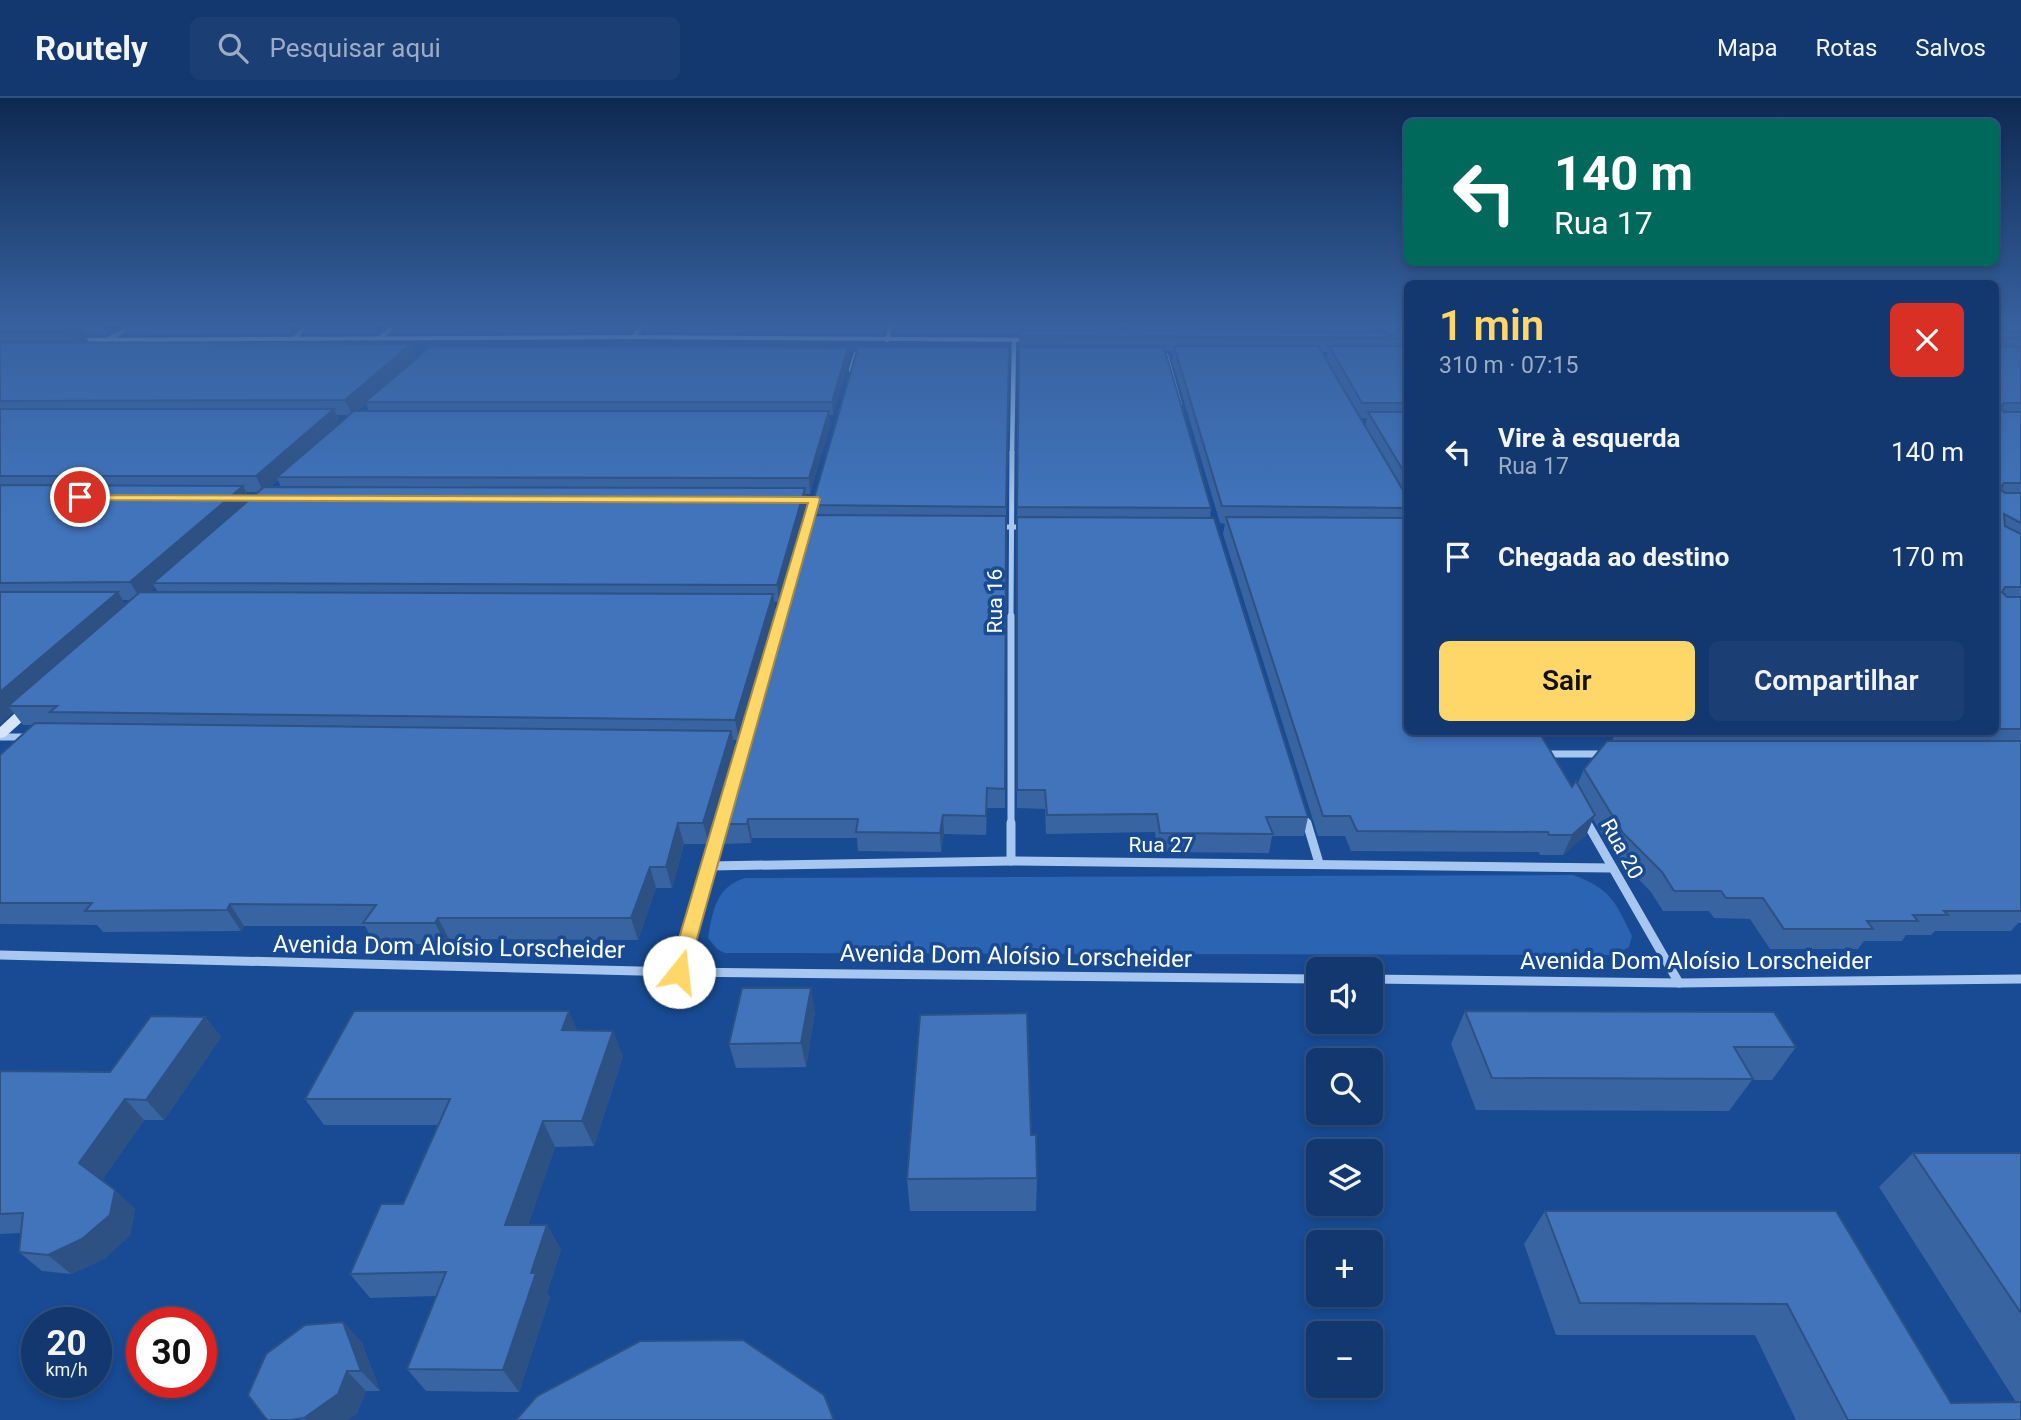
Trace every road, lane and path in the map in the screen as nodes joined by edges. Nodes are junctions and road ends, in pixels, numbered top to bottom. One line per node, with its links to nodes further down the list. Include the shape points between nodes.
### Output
1 (1013, 386): 5 (street, Rua 16)
2 (1175, 386): 3 (street)
3 (1181, 409)
4 (998, 527): 5 (street)
5 (1011, 527): 6 (street); 17 (street, Rua 16)
6 (1038, 527)
7 (41, 697): 8 (main road)
8 (0, 735): 9 (street)
9 (41, 737)
10 (1544, 743): 11 (street)
11 (1550, 754): 12 (street); 13 (street)
12 (1619, 754)
13 (1556, 765)
14 (1581, 811): 20 (street, Rua 20)
15 (725, 812): 19 (street)
16 (1303, 812): 18 (street)
17 (1011, 862): 18 (street, Rua 27); 19 (street, Rua 27)
18 (1319, 863): 20 (street, Rua 27)
19 (709, 866): 22 (street)
20 (1611, 868): 26 (street, Rua 20)
21 (0, 955): 22 (street, Avenida Dom Aloísio Lorscheider)
22 (679, 972): 23 (street, Avenida Dom Aloísio Lorscheider)
23 (1306, 979)
24 (1383, 979): 26 (street, Avenida Dom Aloísio Lorscheider)
25 (2021, 979): 26 (street, Avenida Dom Aloísio Lorscheider)
26 (1679, 983)

